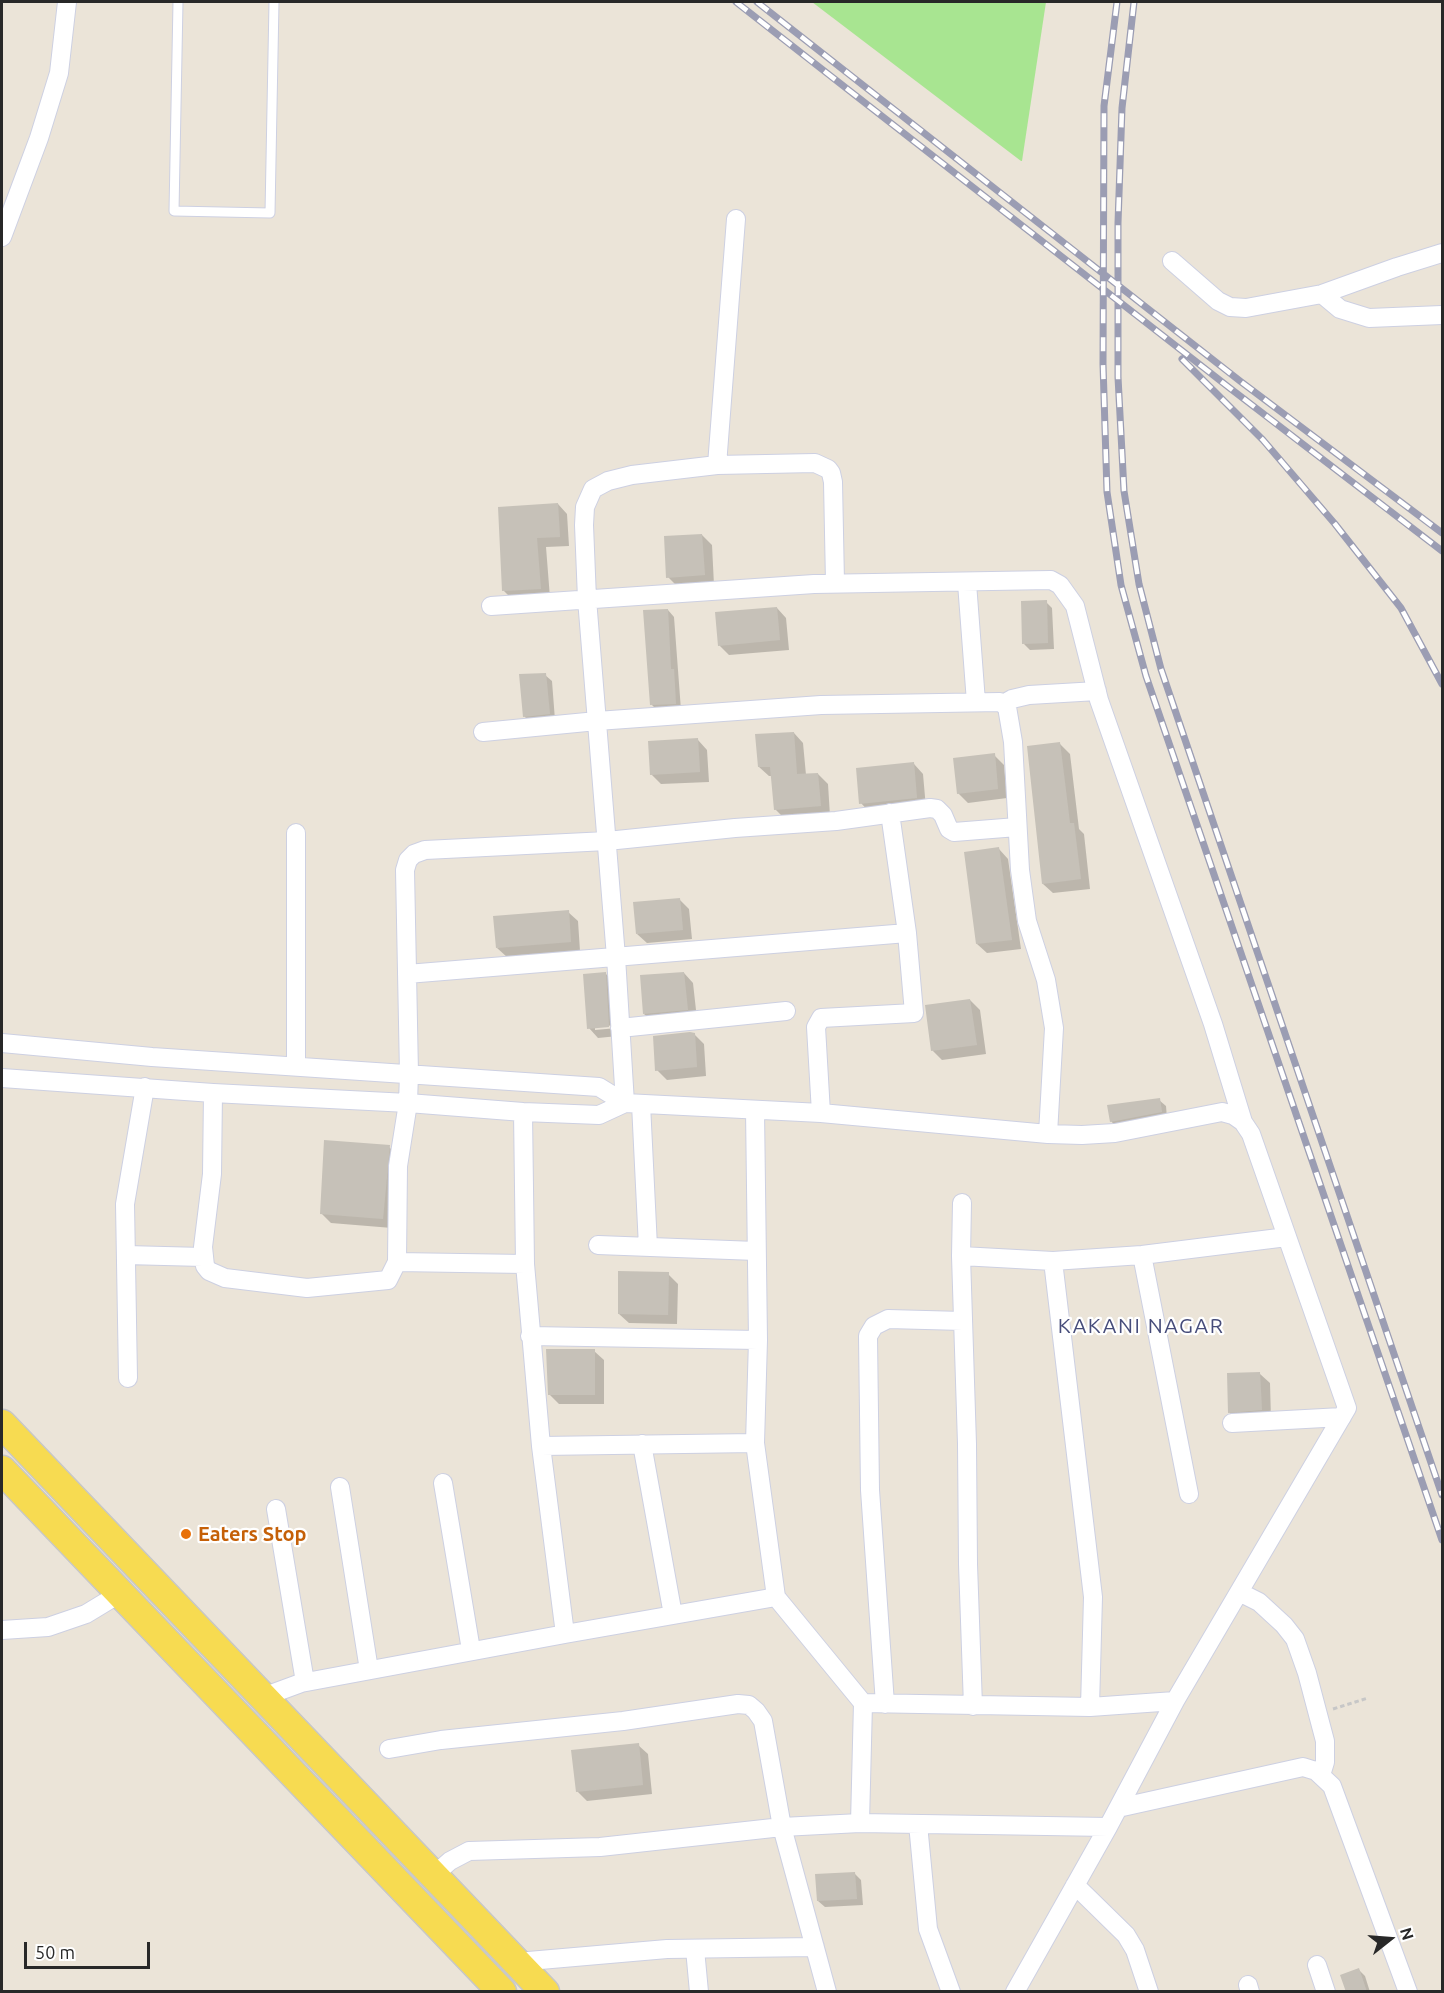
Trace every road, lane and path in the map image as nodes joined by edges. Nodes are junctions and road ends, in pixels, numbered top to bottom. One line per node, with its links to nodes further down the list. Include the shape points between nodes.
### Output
1 (68, 2): 5 (street, via 58,73 39,138)
2 (178, 2): 3 (lane, via 174,211 270,213)
3 (274, 2)
4 (736, 219): 10 (street)
5 (2, 237)
6 (1443, 253): 8 (street)
7 (1172, 261): 8 (street, via 1230,307 1246,308)
8 (1322, 294): 9 (street, via 1340,309 1369,318)
9 (1443, 315)
10 (717, 465): 11 (street, via 814,463 828,469 833,482); 13 (street, via 632,475 593,489 585,507 584,525)
11 (835, 583): 12 (street); 13 (street)
12 (967, 583): 15 (street, via 1051,580 1060,585 1075,606); 16 (street)
13 (587, 599): 14 (street); 18 (street)
14 (491, 606)
15 (1097, 691): 17 (street, via 1029,695); 40 (street, via 1213,1024)
16 (976, 702): 17 (street); 18 (street, via 821,705)
17 (1003, 704): 21 (street, via 1013,742)
18 (597, 721): 19 (street); 23 (street)
19 (483, 732)
20 (890, 813): 21 (street, via 937,809 950,829 963,833); 23 (street); 24 (street)
21 (1017, 827): 41 (street, via 1028,921 1046,981 1054,1028)
22 (296, 832): 30 (street)
23 (607, 841): 25 (street); 26 (street, via 417,851 405,870)
24 (907, 933): 25 (street); 39 (street, via 914,1013 820,1018 816,1027)
25 (616, 957): 26 (street); 28 (street)
26 (407, 974): 31 (street)
27 (786, 1011): 28 (street)
28 (620, 1028): 36 (street)
29 (2, 1042): 30 (street)
30 (296, 1066): 31 (street)
31 (409, 1074): 35 (street); 36 (street, via 599,1088)
32 (2, 1078): 33 (street)
33 (145, 1087): 34 (street); 47 (street, via 124,1204)
34 (213, 1093): 35 (street); 50 (street, via 212,1174)
35 (408, 1103): 38 (street); 52 (street, via 398,1166)
36 (633, 1103): 37 (street); 38 (street, via 599,1115); 45 (street)
37 (755, 1110): 39 (street); 46 (street)
38 (523, 1112): 53 (street)
39 (820, 1113): 41 (street)
40 (1243, 1122): 41 (street, via 1222,1112 1115,1133); 43 (street, via 1251,1134)
41 (1047, 1134)
42 (962, 1203): 49 (street)
43 (1287, 1237): 48 (street); 58 (street, via 1347,1408)
44 (598, 1245): 45 (street)
45 (648, 1247): 46 (street)
46 (756, 1251): 56 (street)
47 (126, 1255): 50 (street); 57 (street)
48 (1142, 1255): 51 (street); 67 (street)
49 (961, 1256): 51 (street); 54 (street)
50 (203, 1257): 52 (street, via 209,1271 225,1278 307,1288 388,1280)
51 (1053, 1261): 84 (street, via 1093,1597)
52 (397, 1262): 53 (street)
53 (525, 1264): 55 (street)
54 (963, 1321): 82 (street, via 888,1319 874,1326 868,1336 870,1490); 83 (street)
55 (530, 1336): 56 (street); 63 (street)
56 (758, 1340): 61 (street)
57 (128, 1378)
58 (1342, 1417): 59 (street); 69 (street)
59 (1232, 1423)
60 (2, 1424): 78 (main road)
61 (755, 1443): 62 (street); 71 (street)
62 (642, 1444): 63 (street); 72 (street)
63 (541, 1446): 74 (street)
64 (2, 1470): 70 (main road)
65 (443, 1483): 75 (street)
66 (340, 1487): 76 (street)
67 (1189, 1494)
68 (276, 1509): 77 (street)
69 (1239, 1592): 80 (street); 85 (street, via 1259,1602 1295,1639)
70 (119, 1594): 73 (street, via 86,1614 48,1627); 99 (main road)
71 (776, 1597): 72 (street); 81 (street)
72 (673, 1615): 74 (street)
73 (2, 1630)
74 (565, 1634): 75 (street)
75 (471, 1650): 76 (street)
76 (369, 1670): 77 (street)
77 (305, 1682): 78 (street)
78 (263, 1697): 93 (main road)
79 (1368, 1698): 85 (path)
80 (1175, 1701): 84 (street); 88 (street)
81 (863, 1703): 82 (street); 89 (street)
82 (885, 1704): 83 (street)
83 (973, 1706): 84 (street)
84 (1090, 1707)
85 (1318, 1714): 87 (street, via 1325,1741)
86 (388, 1749): 91 (street, via 749,1705 763,1722)
87 (1321, 1775): 88 (street, via 1303,1767); 107 (street, via 1332,1786)
88 (1118, 1808): 92 (street)
89 (860, 1823): 90 (street); 91 (street)
90 (918, 1824): 92 (street); 103 (street, via 928,1929)
91 (782, 1827): 93 (street, via 600,1847 469,1851); 95 (street)
92 (1108, 1827): 94 (street)
93 (434, 1875): 97 (main road)
94 (1075, 1884): 104 (street); 105 (street, via 1126,1935)
95 (815, 1947): 96 (street); 102 (street)
96 (695, 1948): 97 (street); 101 (street)
97 (517, 1962): 100 (main road)
98 (1317, 1965): 106 (street)
99 (502, 1992)
100 (545, 1992)
101 (699, 1992)
102 (827, 1992)
103 (951, 1992)
104 (1015, 1992)
105 (1149, 1992)
106 (1326, 1992)
107 (1408, 1992)

